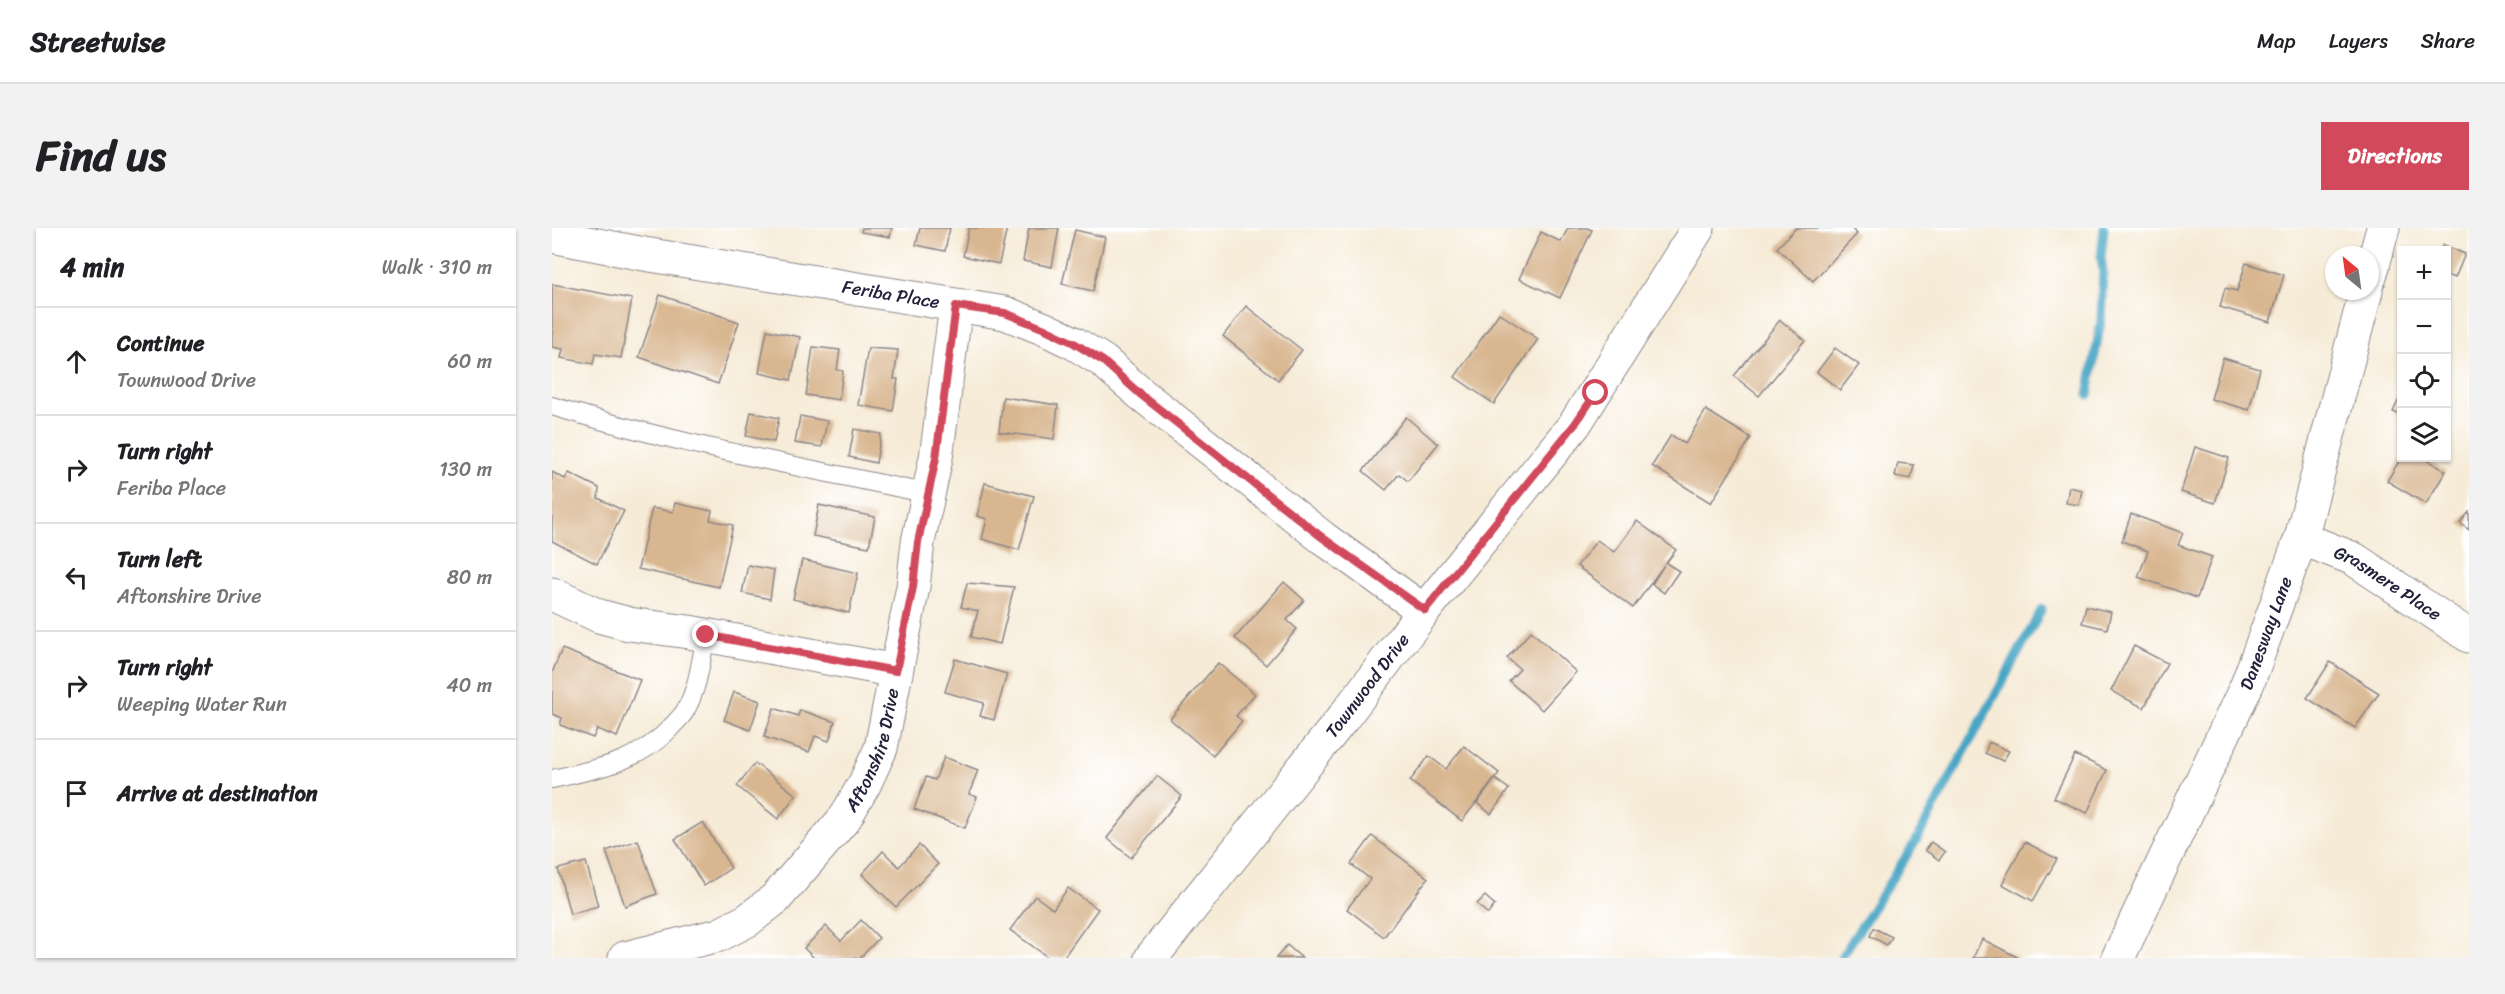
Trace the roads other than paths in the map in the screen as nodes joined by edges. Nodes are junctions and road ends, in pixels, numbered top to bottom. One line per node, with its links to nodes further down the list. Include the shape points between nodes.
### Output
1 (1698, 228): 11 (street, Townwood Drive, via 1575,424)
2 (2383, 228): 4 (street)
3 (552, 236): 6 (street, Feriba Place)
4 (2378, 246)
5 (2364, 300): 9 (street, Danesway Lane)
6 (956, 306): 8 (street, Aftonshire Drive); 11 (street, Feriba Place, via 1005,313 1055,333 1103,361 1323,538)
7 (552, 406): 8 (lane, via 717,449)
8 (928, 494): 14 (street, Aftonshire Drive)
9 (2301, 538): 13 (street, Grasmere Place, via 2354,559); 18 (street, Danesway Lane, via 2247,685)
10 (552, 594): 12 (street, via 599,616 629,624)
11 (1425, 610): 17 (street, Townwood Drive)
12 (706, 635): 14 (street); 15 (lane, via 685,712 668,732 643,752 614,765)
13 (2469, 636)
14 (896, 671): 16 (street, Aftonshire Drive, via 880,748 865,783 845,818 776,898 748,920 719,935)
15 (552, 779)
16 (625, 958)
17 (1151, 958)
18 (2118, 958)

